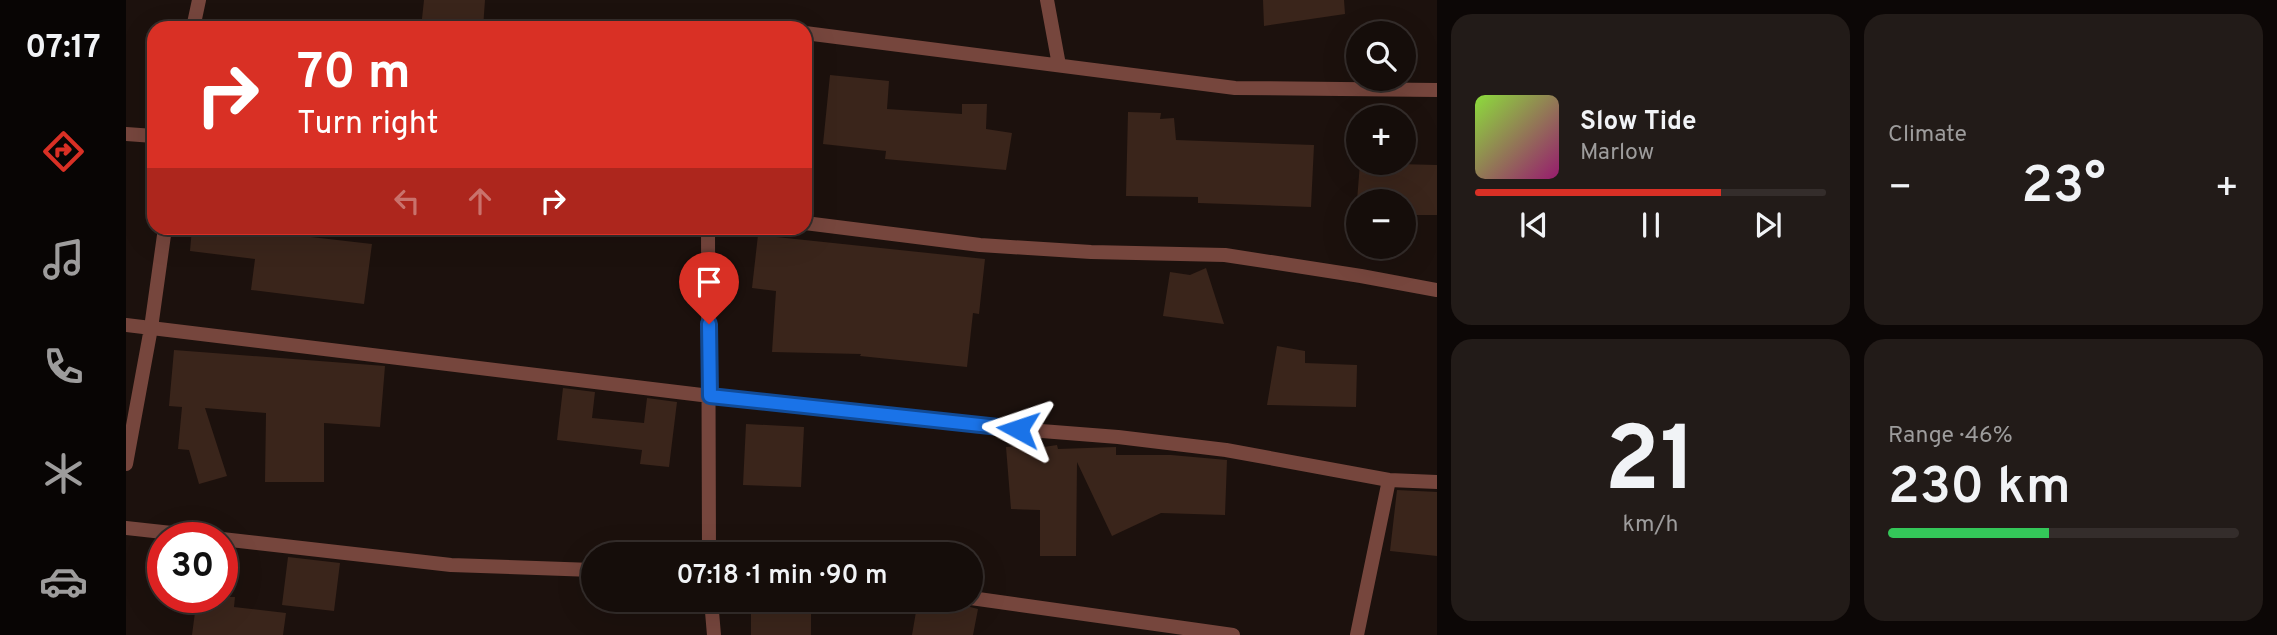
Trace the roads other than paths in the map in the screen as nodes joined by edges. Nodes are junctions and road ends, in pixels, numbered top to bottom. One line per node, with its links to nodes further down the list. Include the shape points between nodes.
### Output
1 (198, 0): 3 (street)
2 (1046, 0): 5 (street)
3 (194, 21)
4 (812, 34): 5 (street)
5 (1059, 65): 6 (street, via 1234,88)
6 (1437, 90)
7 (126, 134): 8 (street)
8 (147, 136)
9 (812, 224): 12 (street, via 980,245 1225,255)
10 (164, 235): 14 (street)
11 (708, 235): 15 (street)
12 (1437, 290)
13 (126, 325): 14 (street)
14 (151, 328): 15 (street); 16 (street)
15 (710, 396): 17 (street, via 1212,448); 22 (street)
16 (126, 464)
17 (1389, 480): 18 (street); 28 (street)
18 (1437, 482)
19 (126, 528): 20 (street)
20 (147, 530)
21 (238, 541): 23 (street, via 450,565)
22 (709, 542)
23 (581, 570)
24 (983, 600): 27 (street)
25 (712, 612): 26 (street)
26 (714, 635)
27 (1233, 635)
28 (1357, 635)

